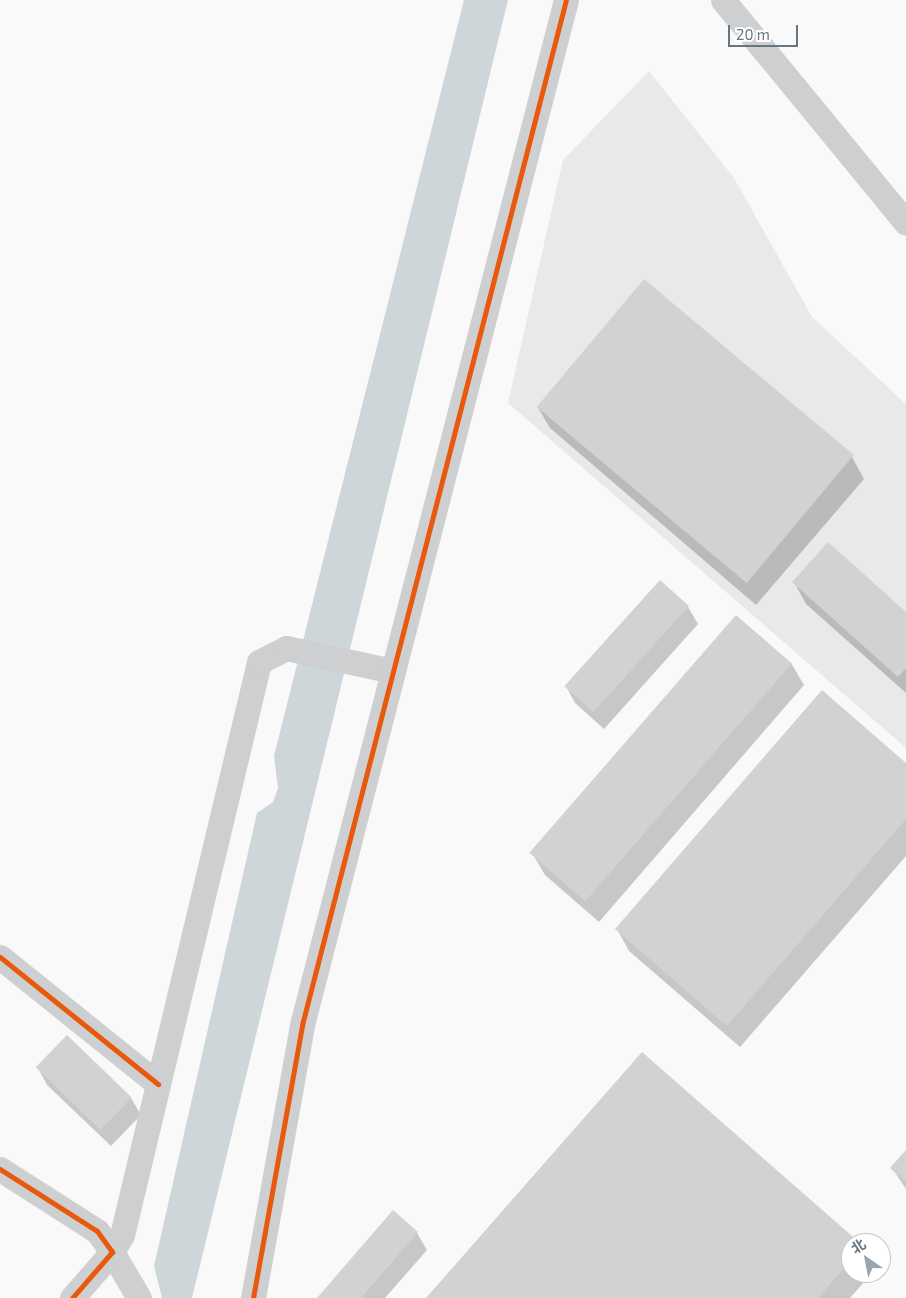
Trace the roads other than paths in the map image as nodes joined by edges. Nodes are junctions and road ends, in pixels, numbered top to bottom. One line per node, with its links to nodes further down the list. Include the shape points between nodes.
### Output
1 (566, 0): 4 (street)
2 (723, 0): 3 (street)
3 (906, 223)
4 (392, 671): 6 (street, via 286,648 259,662); 11 (street, via 303,1021)
5 (0, 957): 6 (street)
6 (158, 1084): 8 (street, via 122,1235)
7 (0, 1169): 8 (street, via 98,1231)
8 (112, 1252): 9 (street); 10 (street)
9 (72, 1298)
10 (139, 1298)
11 (253, 1298)

